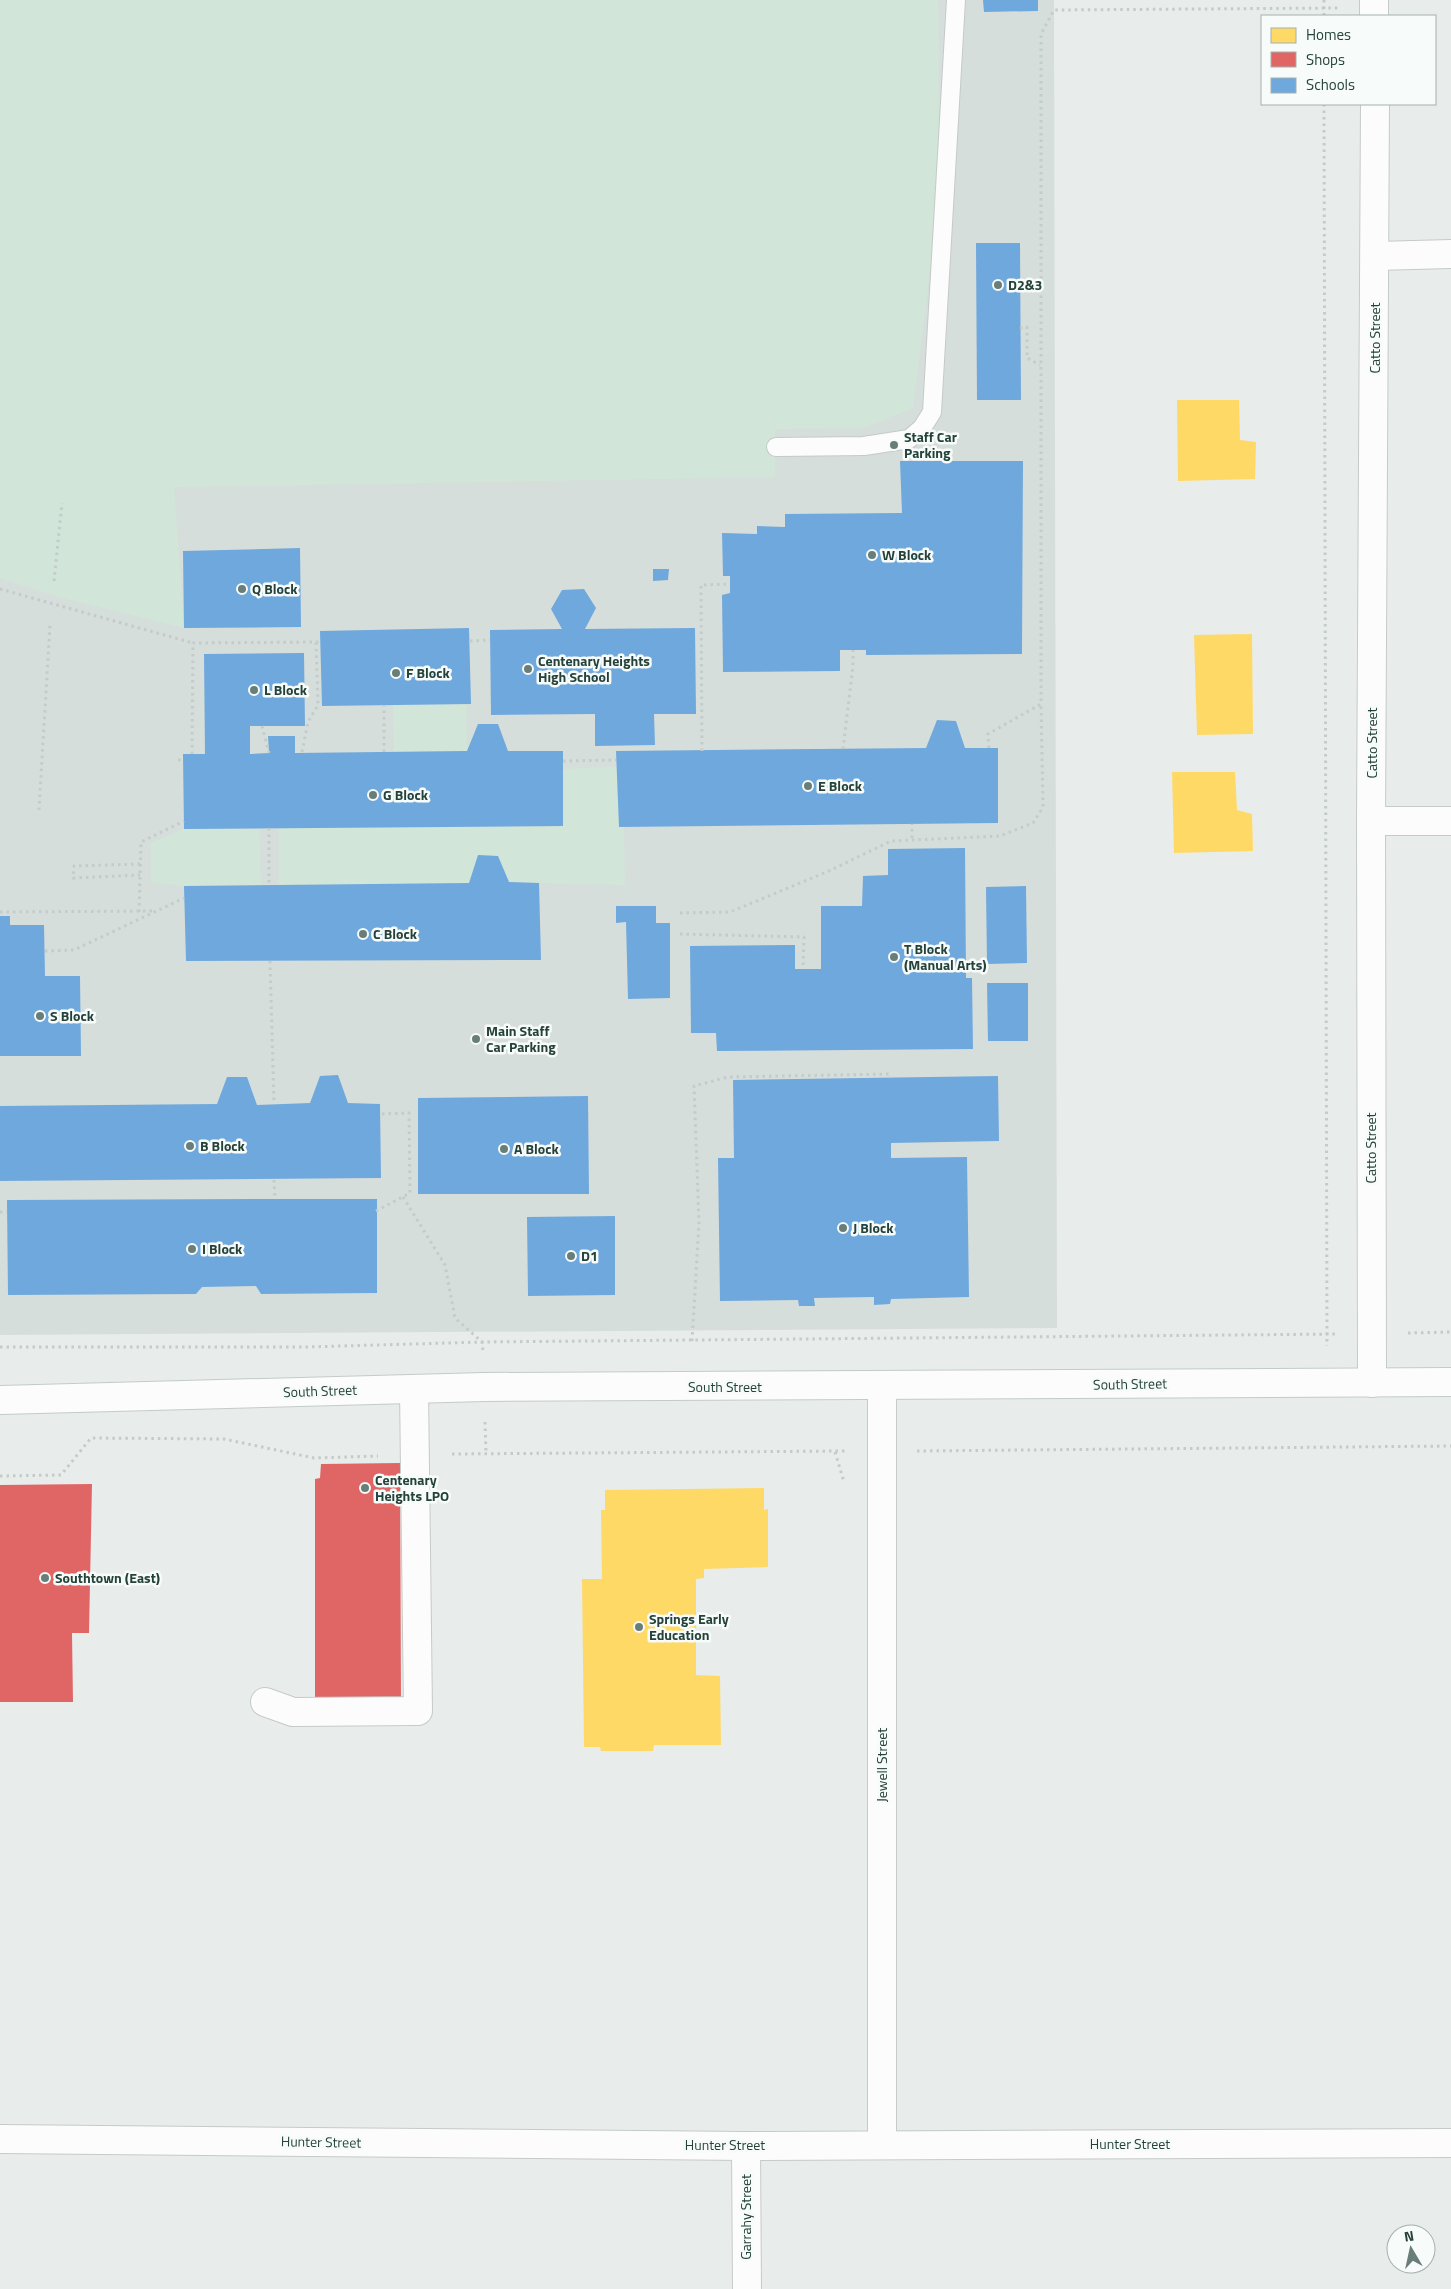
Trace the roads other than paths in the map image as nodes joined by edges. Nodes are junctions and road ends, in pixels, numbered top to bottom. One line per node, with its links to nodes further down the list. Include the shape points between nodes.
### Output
1 (956, 0): 5 (lane, via 932,412 922,428 909,438 864,446)
2 (1375, 105): 4 (street, Catto Street)
3 (1451, 254): 4 (street)
4 (1376, 256): 6 (street, Catto Street)
5 (776, 447)
6 (1372, 821): 7 (street); 9 (street, Catto Street)
7 (1451, 821)
8 (1451, 1382): 9 (street, South Street)
9 (1372, 1383): 10 (street, South Street)
10 (882, 1386): 11 (street, South Street); 16 (street, Jewell Street)
11 (414, 1389): 12 (street, South Street); 13 (street, via 418,1712 293,1712)
12 (0, 1400)
13 (265, 1702)
14 (0, 2139): 17 (street, Hunter Street)
15 (1451, 2142): 16 (street, Hunter Street)
16 (882, 2144): 17 (street, Hunter Street)
17 (746, 2146): 18 (street, Garrahy Street)
18 (746, 2289)

